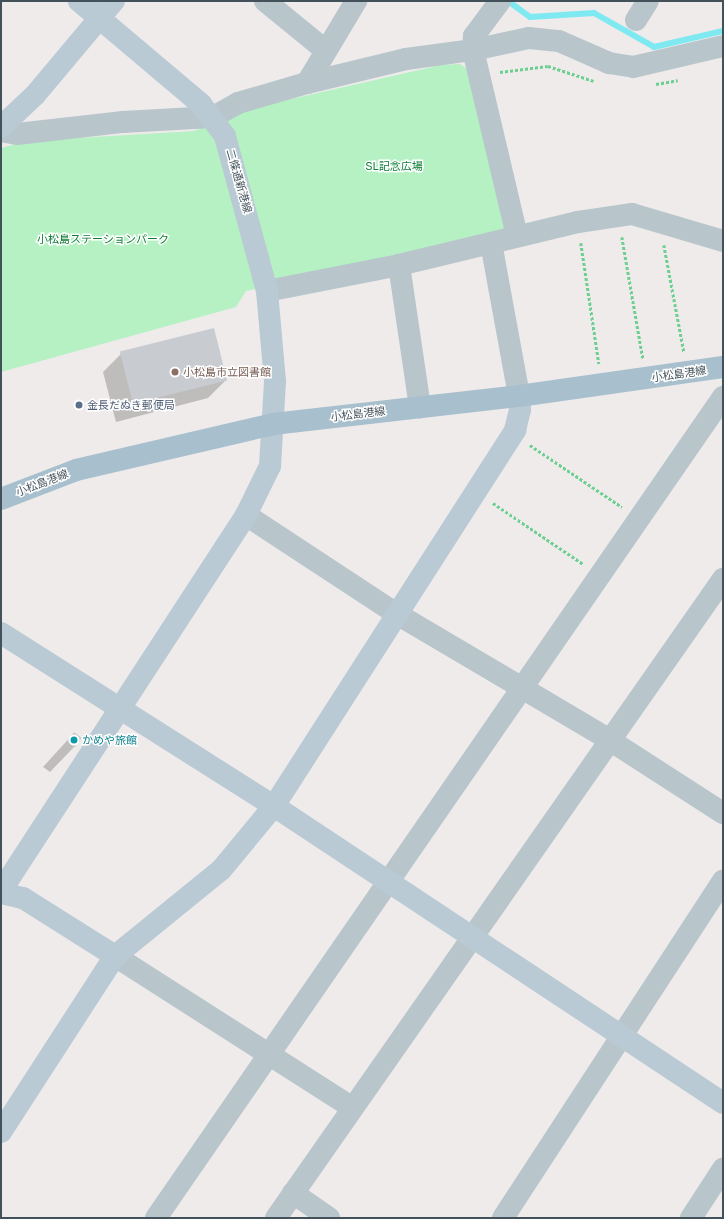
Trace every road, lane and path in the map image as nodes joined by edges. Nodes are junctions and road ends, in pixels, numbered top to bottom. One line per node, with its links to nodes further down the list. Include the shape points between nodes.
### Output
1 (79, 1): 7 (street, 二條通新港線)
2 (114, 1): 7 (street)
3 (265, 1): 10 (street)
4 (356, 1): 10 (street)
5 (648, 1): 8 (street)
6 (499, 3): 11 (street, via 474,36)
7 (100, 17): 13 (street, 二條通新港線); 14 (street, via 34,94)
8 (636, 20)
9 (723, 46): 11 (street, via 633,67 603,61 559,41 529,38)
10 (325, 50): 12 (street)
11 (473, 50): 12 (street, via 406,59); 19 (street)
12 (307, 83): 13 (street, via 238,103)
13 (213, 117): 15 (street, via 123,122 18,134); 23 (street, 二條通新港線, via 225,136)
14 (1, 127)
15 (1, 131)
16 (618, 217): 17 (street); 18 (street, via 632,214); 26 (path)
17 (578, 222): 19 (street); 27 (path)
18 (666, 223): 20 (street); 25 (path, via 662,234)
19 (517, 236): 21 (street)
20 (723, 241)
21 (491, 243): 22 (street); 28 (street)
22 (399, 265): 23 (street); 30 (street)
23 (266, 291): 31 (street, 二條通新港線, via 275,381)
24 (723, 367): 25 (main road, 小松島港線)
25 (688, 372): 26 (main road, 小松島港線)
26 (647, 378): 27 (main road, 小松島港線)
27 (602, 384): 28 (main road, 小松島港線)
28 (520, 396): 30 (main road, 小松島港線); 32 (street, via 520,410)
29 (723, 397): 36 (street)
30 (420, 407): 31 (main road, 小松島港線)
31 (273, 424): 34 (main road, 小松島港線, via 76,470); 35 (street, 二條通新港線, via 270,466)
32 (511, 436): 33 (street); 36 (path)
33 (476, 492): 37 (path); 39 (street)
34 (1, 499)
35 (246, 515): 39 (street); 42 (street, 二條通新港線)
36 (639, 518): 37 (street)
37 (602, 576): 41 (street)
38 (723, 580): 43 (street)
39 (397, 614): 41 (street); 44 (street)
40 (1, 633): 42 (street)
41 (523, 690): 43 (street); 47 (street)
42 (121, 710): 44 (street); 48 (street, 二條通新港線)
43 (608, 739): 45 (street); 49 (street)
44 (274, 806): 47 (street); 50 (street, via 220,870)
45 (723, 813)
46 (723, 880): 51 (street)
47 (387, 881): 49 (street); 52 (street)
48 (1, 892): 50 (street, via 23,898)
49 (475, 937): 51 (street); 54 (street)
50 (114, 956): 52 (street); 55 (street)
51 (622, 1036): 53 (street); 61 (street)
52 (270, 1053): 54 (street); 58 (street)
53 (723, 1103)
54 (351, 1107): 57 (street)
55 (1, 1132)
56 (723, 1169): 62 (street)
57 (293, 1194): 59 (street); 60 (street)
58 (156, 1218)
59 (276, 1218)
60 (329, 1218)
61 (503, 1218)
62 (691, 1218)

